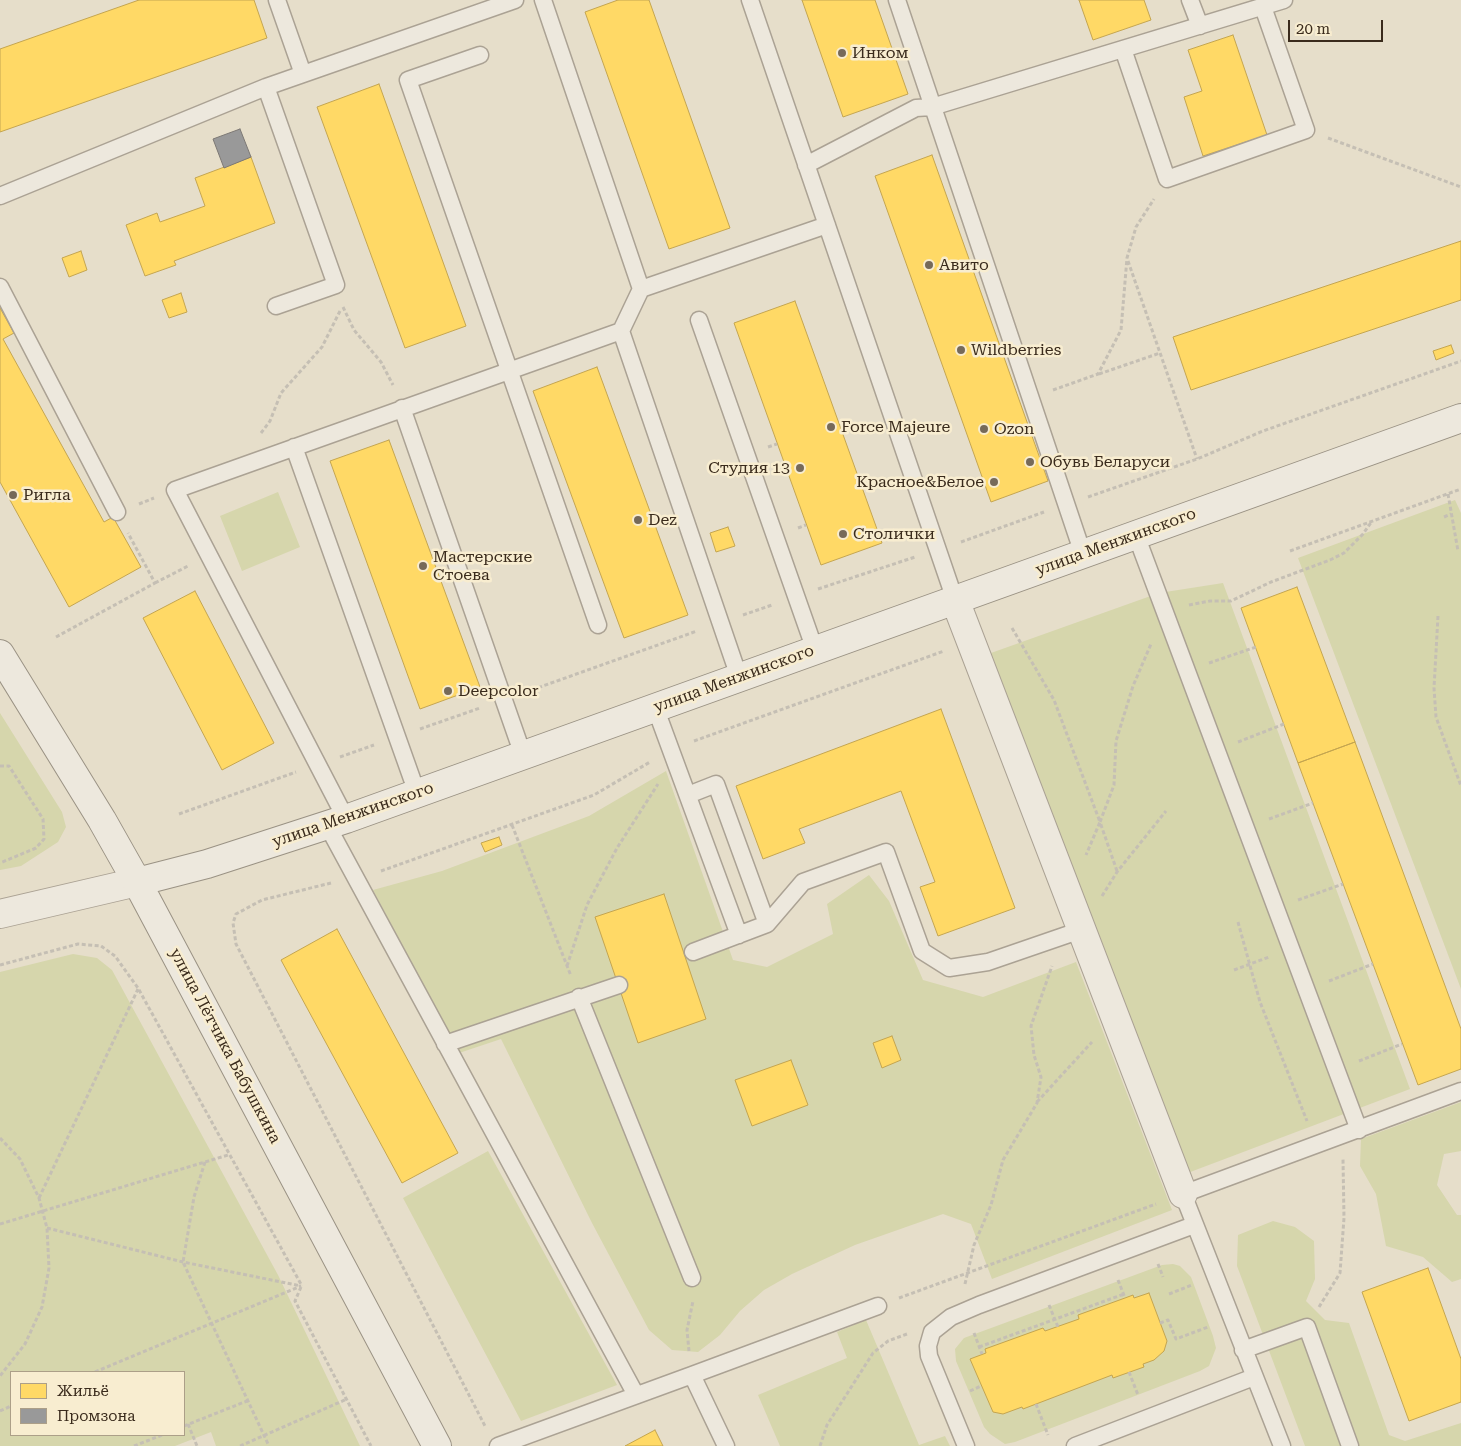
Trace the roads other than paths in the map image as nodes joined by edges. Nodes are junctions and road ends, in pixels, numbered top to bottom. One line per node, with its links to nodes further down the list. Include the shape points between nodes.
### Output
1 (277, 0): 12 (lane)
2 (515, 0): 12 (lane)
3 (543, 0): 19 (lane)
4 (750, 0): 15 (lane)
5 (897, 0): 14 (lane)
6 (1190, 0): 9 (lane)
7 (1284, 0): 8 (lane)
8 (1263, 7): 9 (lane); 10 (lane, via 1306,130 1167,179)
9 (1200, 26): 10 (lane)
10 (1123, 49): 14 (lane)
11 (480, 55): 23 (lane, via 408,80)
12 (303, 74): 13 (lane)
13 (266, 87): 16 (lane); 20 (lane, via 336,285)
14 (932, 106): 15 (lane, via 916,108); 29 (lane)
15 (806, 165): 17 (lane)
16 (0, 196)
17 (827, 225): 19 (lane); 30 (lane)
18 (0, 287): 27 (lane)
19 (641, 289): 22 (lane)
20 (276, 306)
21 (699, 320): 32 (lane)
22 (621, 331): 23 (lane); 34 (lane)
23 (509, 371): 24 (lane); 31 (lane)
24 (402, 408): 26 (lane); 36 (lane)
25 (1461, 418): 28 (main road, улица Менжинского)
26 (294, 446): 37 (lane); 39 (lane, via 175,490 318,764)
27 (117, 512)
28 (1136, 535): 29 (main road, улица Менжинского); 50 (lane)
29 (1083, 554): 30 (main road, улица Менжинского)
30 (954, 600): 32 (main road, улица Менжинского); 43 (main road)
31 (598, 625)
32 (815, 650): 34 (main road, улица Менжинского)
33 (0, 654): 40 (main road, улица Лётчика Бабушкина)
34 (739, 677): 35 (main road, улица Менжинского)
35 (655, 707): 36 (main road, улица Менжинского); 38 (lane)
36 (523, 755): 37 (main road, улица Менжинского)
37 (417, 793): 39 (main road, улица Менжинского)
38 (688, 795): 42 (lane, via 716,784); 44 (lane)
39 (336, 822): 40 (main road, улица Менжинского, via 207,864); 48 (lane, via 355,878)
40 (137, 882): 41 (main road, улица Менжинского); 59 (main road, улица Лётчика Бабушкина)
41 (0, 914)
42 (767, 924): 43 (lane, via 803,882 886,852 922,951 950,968 988,962); 44 (lane)
43 (1081, 930): 51 (main road, via 1115,1019)
44 (739, 935): 45 (lane)
45 (693, 952)
46 (619, 985): 47 (lane)
47 (579, 997): 48 (lane); 53 (lane)
48 (445, 1044): 58 (lane)
49 (1461, 1091): 50 (lane)
50 (1359, 1130): 51 (lane)
51 (1173, 1197): 52 (lane)
52 (1194, 1225): 55 (lane); 62 (lane, via 979,1305 951,1317 932,1332 929,1356)
53 (692, 1278)
54 (878, 1306): 56 (lane)
55 (1243, 1350): 57 (lane); 65 (lane, via 1307,1327)
56 (692, 1375): 58 (lane); 61 (lane)
57 (1254, 1377): 63 (lane); 64 (lane)
58 (636, 1395): 60 (lane)
59 (437, 1446)
60 (498, 1446)
61 (726, 1446)
62 (966, 1446)
63 (1075, 1446)
64 (1282, 1446)
65 (1350, 1446)

